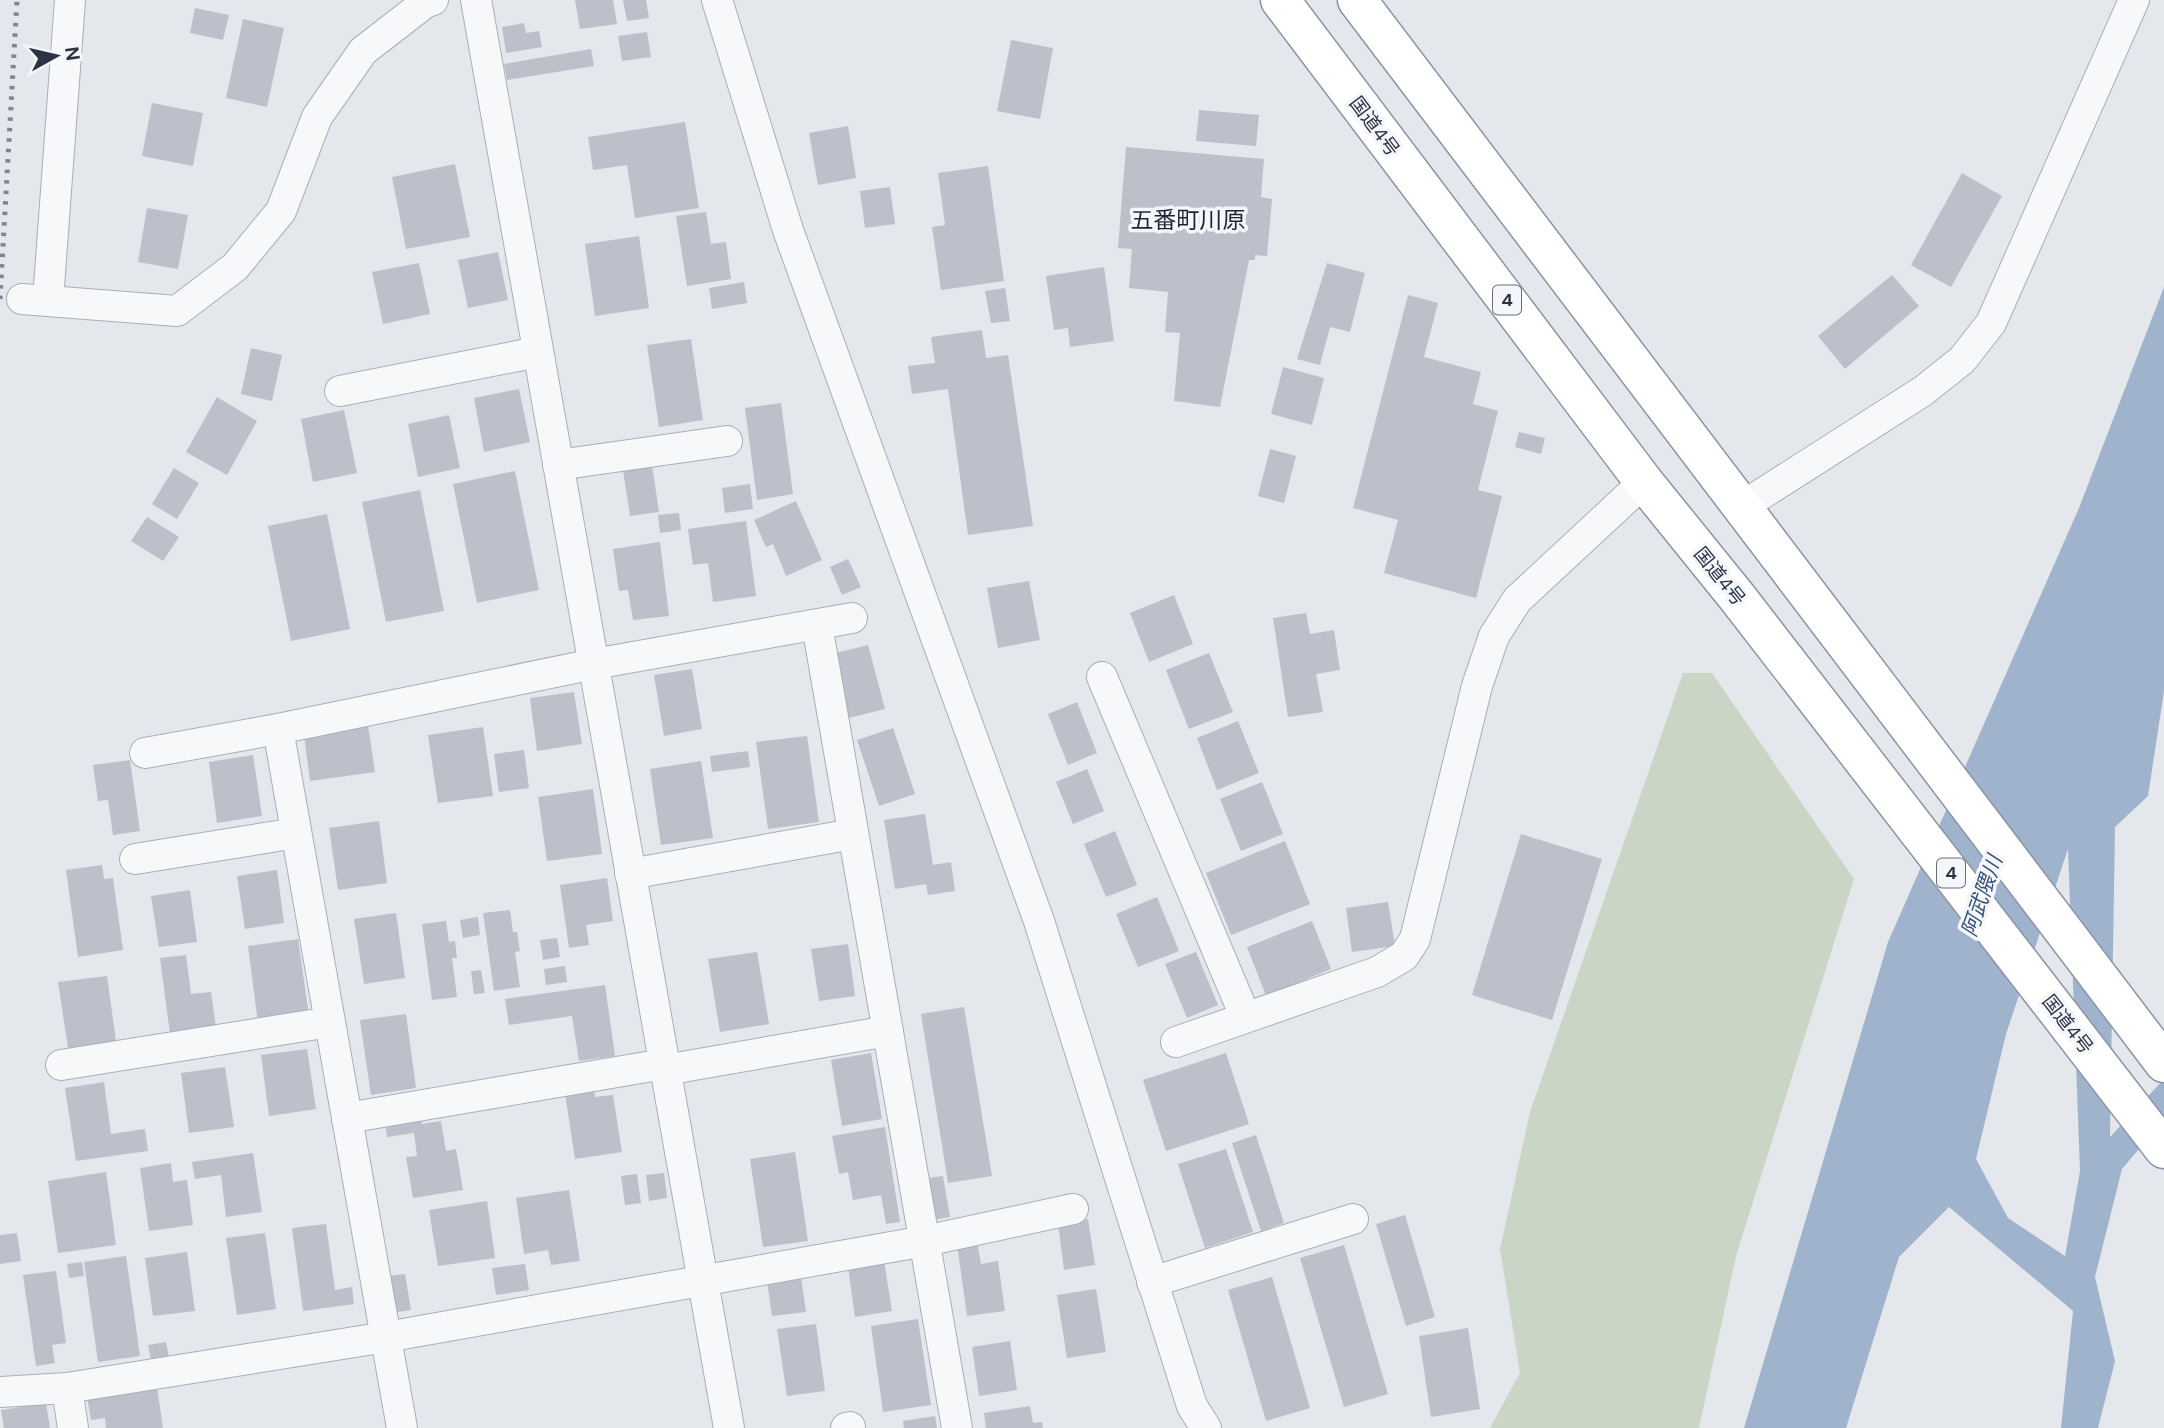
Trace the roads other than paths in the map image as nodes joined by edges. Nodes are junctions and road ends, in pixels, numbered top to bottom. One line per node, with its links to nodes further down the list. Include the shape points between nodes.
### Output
1 (70, 0): 2 (street, via 35,299 177,311 235,267 281,211 317,117 363,51)
2 (433, 0)
3 (476, 0): 8 (street)
4 (717, 0): 37 (street, via 788,230 1039,921)
5 (1280, 0): 12 (highway, 国道4号 / 4)
6 (1357, 0): 13 (highway)
7 (2134, 0): 13 (street, via 1992,323 1962,360 1923,391)
8 (538, 352): 9 (street); 11 (street)
9 (340, 391)
10 (727, 441): 11 (street)
11 (558, 465): 16 (street)
12 (1644, 482): 24 (street, via 1517,600 1494,636 1477,686 1415,939 1404,956 1338,987); 32 (highway, 国道4号 / 4)
13 (1743, 506): 28 (highway)
14 (852, 618): 15 (street)
15 (817, 625): 16 (street); 21 (street)
16 (594, 664): 18 (street); 23 (street)
17 (1102, 677): 24 (street)
18 (278, 729): 19 (street); 20 (street)
19 (145, 752)
20 (296, 832): 22 (street); 25 (street)
21 (853, 834): 23 (street); 26 (street)
22 (135, 859)
23 (630, 874): 30 (street)
24 (1245, 1016): 27 (street)
25 (330, 1021): 29 (street); 31 (street)
26 (888, 1031): 30 (street); 35 (street)
27 (1176, 1042)
28 (2164, 1063)
29 (61, 1065)
30 (665, 1067): 31 (street); 36 (street)
31 (347, 1118): 38 (street)
32 (2164, 1149)
33 (1073, 1209): 35 (street)
34 (1353, 1219): 37 (street)
35 (925, 1241): 36 (street); 44 (street)
36 (702, 1280): 38 (street); 43 (street)
37 (1152, 1282): 45 (street, via 1192,1406)
38 (386, 1337): 39 (street); 42 (street)
39 (66, 1388): 40 (street); 41 (street)
40 (0, 1392)
41 (73, 1428)
42 (402, 1428)
43 (729, 1428)
44 (957, 1428)
45 (1206, 1428)

